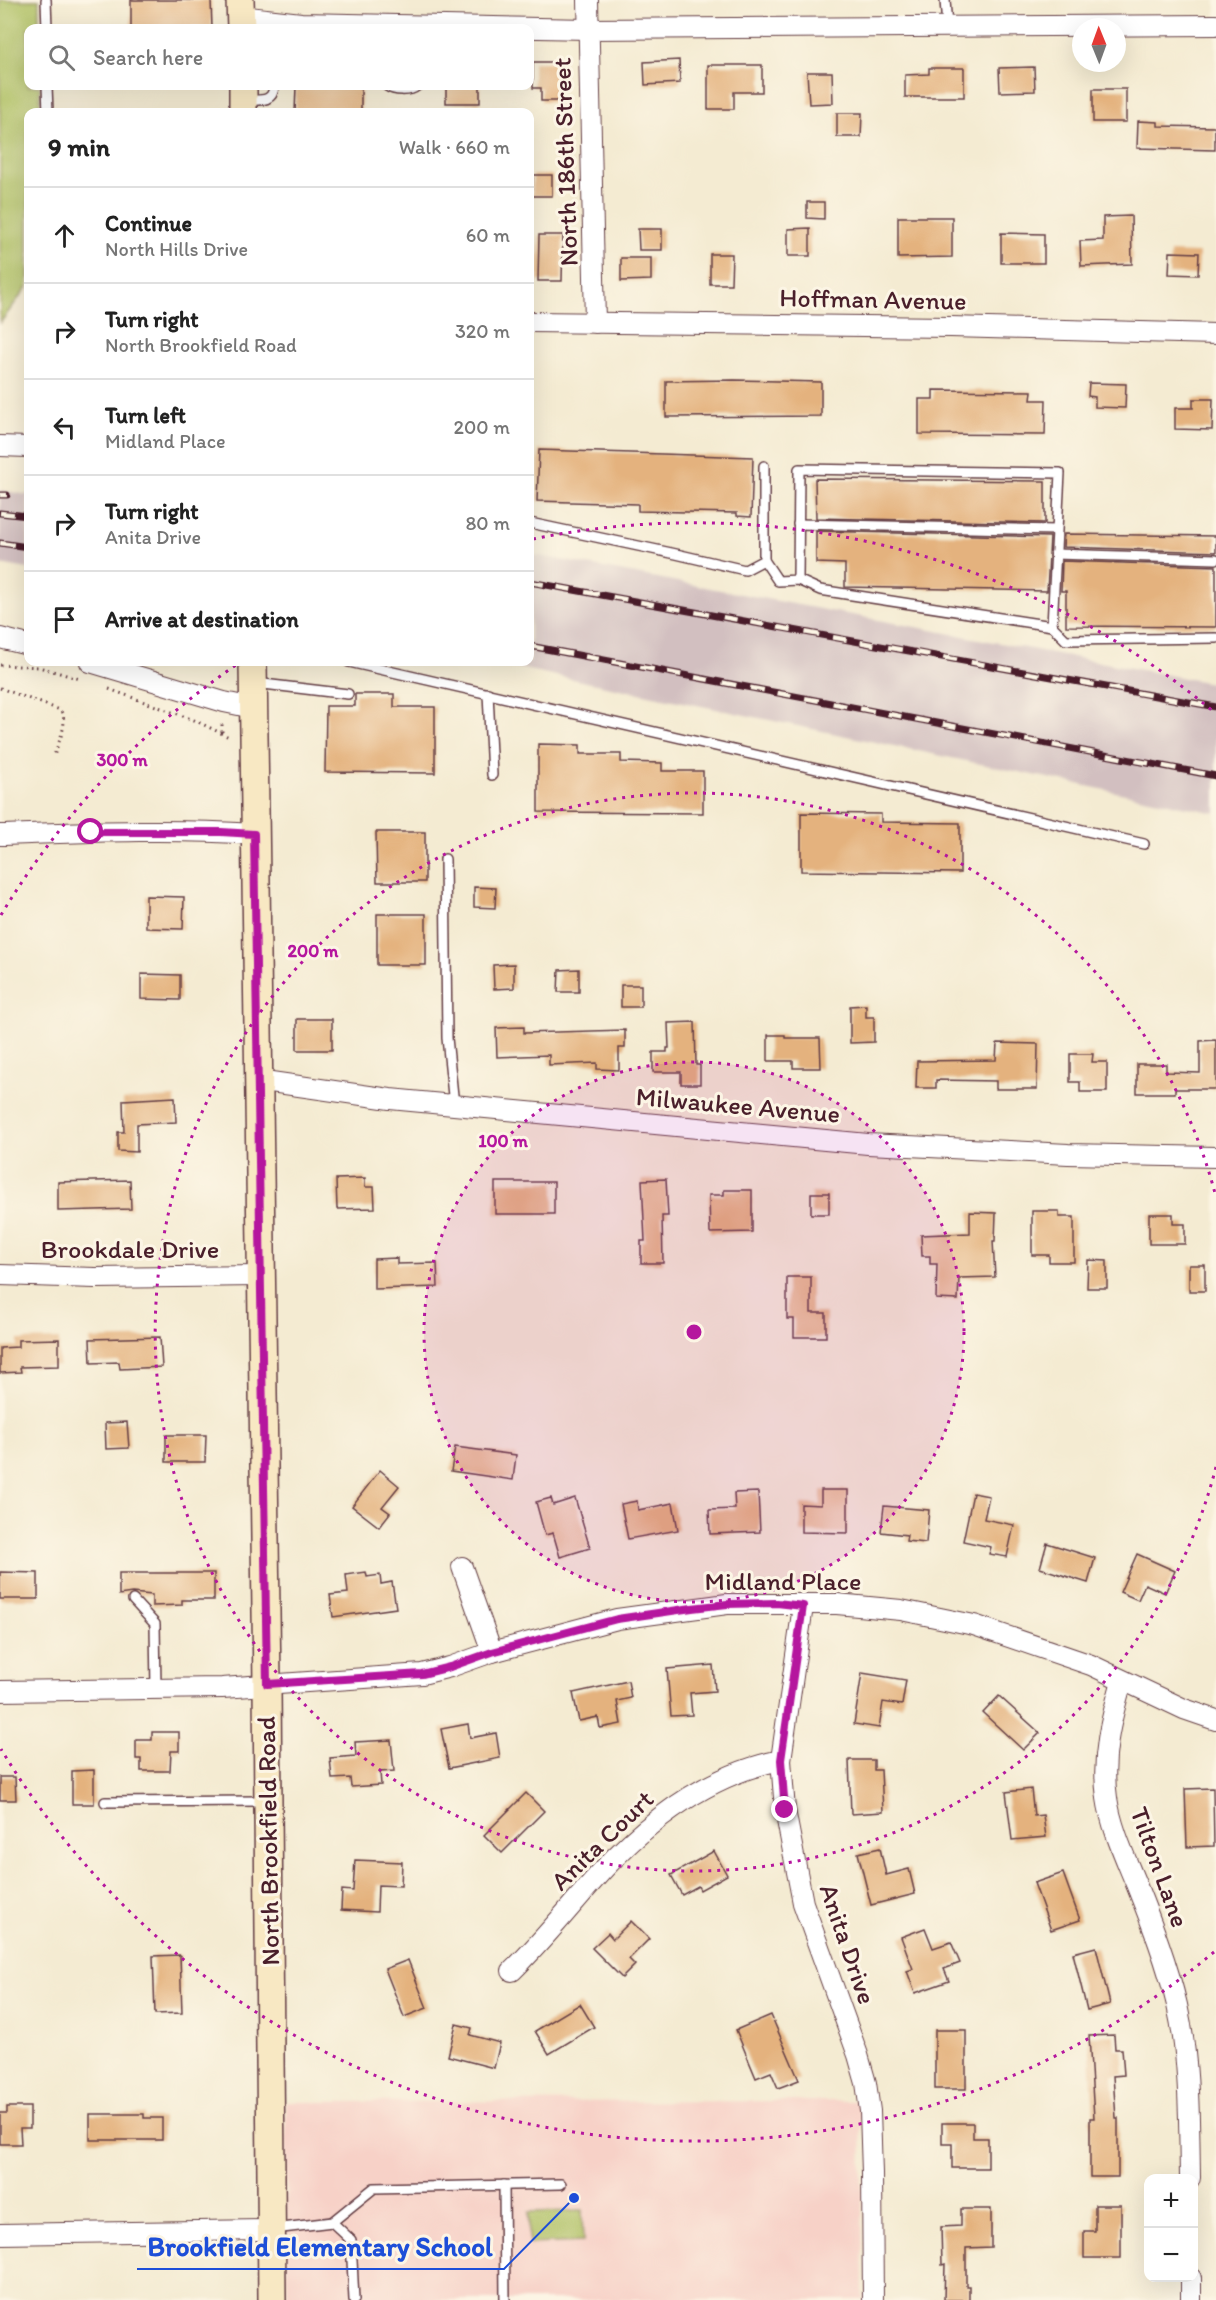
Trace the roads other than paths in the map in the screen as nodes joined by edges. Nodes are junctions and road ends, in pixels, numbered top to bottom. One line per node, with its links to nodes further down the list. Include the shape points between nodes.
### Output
1 (46, 0): 5 (lane)
2 (588, 0): 10 (street, North 186th Street)
3 (945, 0): 8 (lane)
4 (241, 15): 6 (street)
5 (47, 24)
6 (320, 24)
7 (1216, 25): 8 (street)
8 (947, 27): 10 (street)
9 (534, 28): 10 (street)
10 (588, 29): 16 (street, North 186th Street)
11 (47, 90): 14 (lane)
12 (274, 90): 13 (lane, via 266,100)
13 (243, 99)
14 (48, 108)
15 (534, 322): 16 (street, Hoffman Avenue)
16 (595, 323): 17 (street, Hoffman Avenue)
17 (1216, 334)
18 (0, 446): 19 (street)
19 (24, 447)
20 (764, 466): 26 (lane)
21 (534, 523): 26 (lane, via 745,570)
22 (798, 524): 23 (lane); 23 (lane, via 799,469 1060,473); 27 (lane)
23 (1056, 530): 24 (lane)
24 (1055, 554): 25 (lane); 28 (lane)
25 (1216, 558)
26 (764, 560): 27 (lane, via 778,581)
27 (798, 580): 28 (lane, via 820,590)
28 (1052, 626): 30 (lane, via 1066,640)
29 (0, 638): 31 (street)
30 (1216, 638)
31 (24, 644)
32 (103, 666): 34 (street, via 224,702)
33 (367, 666): 35 (lane)
34 (253, 684): 36 (lane); 38 (street, North Brookfield Road)
35 (488, 693): 37 (lane); 40 (lane)
36 (348, 694)
37 (492, 775)
38 (254, 834): 39 (street, via 112,831); 42 (street, North Brookfield Road)
39 (0, 835)
40 (1144, 844)
41 (445, 859): 43 (lane, via 447,1038)
42 (257, 1080): 43 (street, Milwaukee Avenue); 46 (street, North Brookfield Road)
43 (454, 1105): 44 (street, Milwaukee Avenue, via 868,1143)
44 (1216, 1157)
45 (0, 1275): 46 (street, Brookdale Drive)
46 (260, 1276): 52 (street, North Brookfield Road)
47 (462, 1567): 50 (street)
48 (133, 1600): 53 (lane, via 155,1624)
49 (803, 1606): 50 (street, Midland Place, via 727,1604 682,1609 617,1619); 51 (street, Midland Place, via 837,1604 901,1610 974,1625 1091,1665); 56 (street, Anita Drive)
50 (492, 1652): 52 (street, Midland Place, via 422,1674)
51 (1122, 1681): 55 (street, Midland Place); 60 (street, Tilton Lane, via 1108,1731 1107,1798 1178,2007 1189,2115)
52 (267, 1684): 53 (street, Midland Place); 57 (street, North Brookfield Road)
53 (156, 1689): 54 (street, Midland Place)
54 (0, 1691)
55 (1216, 1720)
56 (781, 1760): 59 (street, Anita Court, via 753,1766 719,1781 657,1820 603,1871); 70 (street, Anita Drive, via 785,1810 803,1903 866,2083 872,2173)
57 (268, 1801): 58 (lane); 64 (street, North Brookfield Road)
58 (105, 1802)
59 (512, 1971)
60 (1190, 2174)
61 (561, 2184): 62 (lane)
62 (504, 2185): 63 (lane, via 374,2188); 69 (lane)
63 (332, 2222): 64 (lane); 68 (lane, via 351,2240)
64 (271, 2230): 65 (street); 67 (street, North Brookfield Road)
65 (0, 2234)
66 (1191, 2282): 71 (street)
67 (272, 2300)
68 (354, 2300)
69 (505, 2300)
70 (873, 2300)
71 (1191, 2300)

